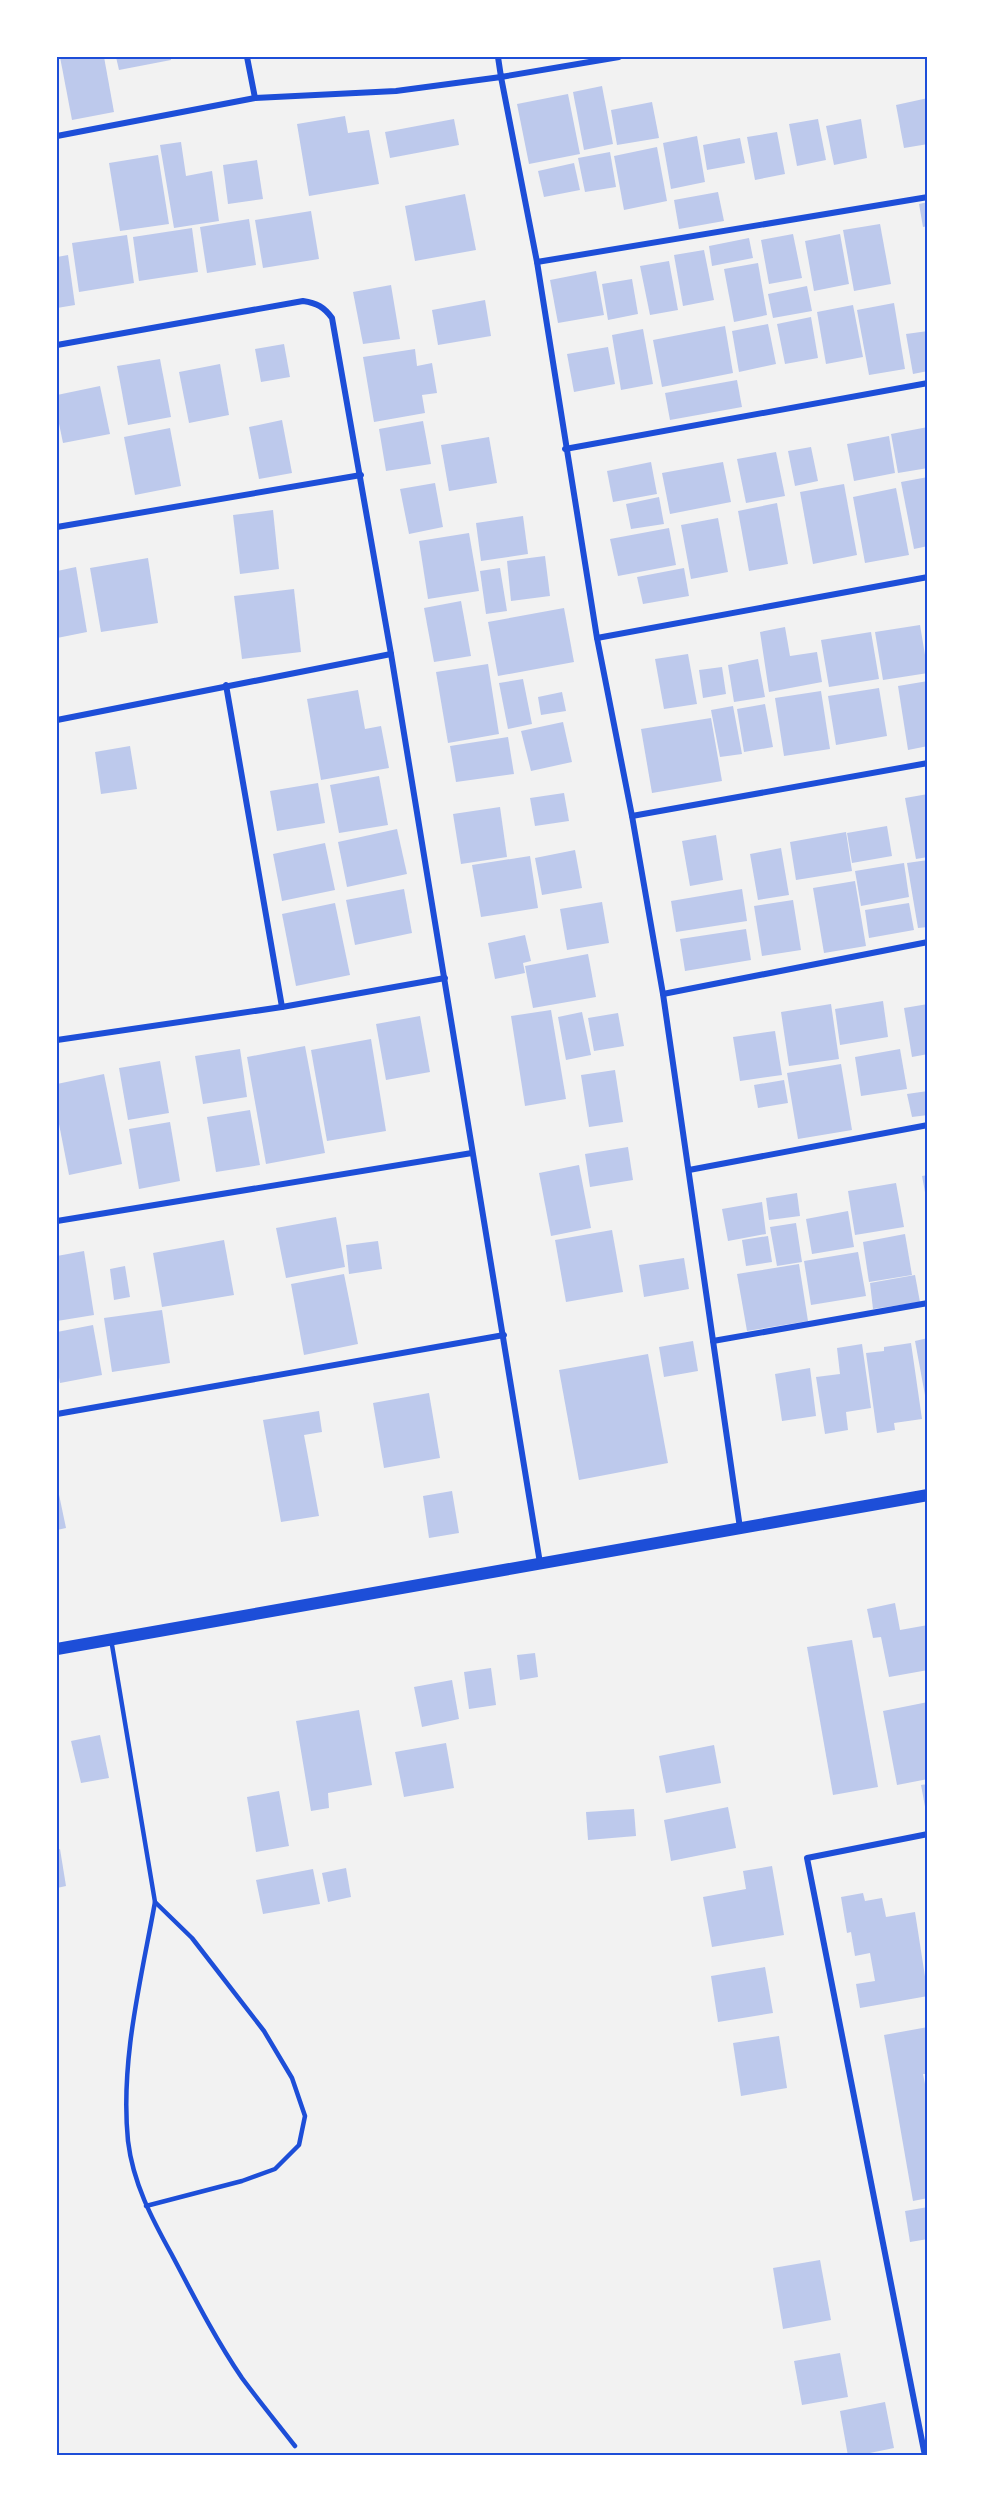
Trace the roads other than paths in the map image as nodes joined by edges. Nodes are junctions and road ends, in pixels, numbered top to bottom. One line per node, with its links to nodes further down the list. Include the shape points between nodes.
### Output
1 (247, 57): 5 (street)
2 (498, 57): 4 (street)
3 (619, 57): 4 (street)
4 (501, 77): 5 (street, via 396,91); 8 (street)
5 (255, 98): 6 (street)
6 (57, 136)
7 (928, 197): 8 (street)
8 (537, 262): 11 (street)
9 (57, 345): 12 (street, via 303,301 317,303 332,318)
10 (928, 383): 11 (street)
11 (565, 449): 15 (street)
12 (361, 475): 13 (street); 16 (street)
13 (57, 526)
14 (928, 577): 15 (street)
15 (597, 638): 20 (street)
16 (392, 654): 17 (street); 22 (street)
17 (226, 685): 18 (street); 24 (street)
18 (57, 720)
19 (928, 763): 20 (street)
20 (632, 816): 23 (street)
21 (928, 942): 23 (street)
22 (445, 978): 24 (street); 27 (street)
23 (663, 994): 28 (street)
24 (282, 1007): 25 (street)
25 (57, 1040)
26 (928, 1125): 28 (street)
27 (472, 1153): 29 (street); 31 (street)
28 (689, 1170): 32 (street)
29 (57, 1221)
30 (928, 1303): 32 (street)
31 (504, 1335): 33 (street); 36 (street)
32 (713, 1341): 35 (street)
33 (57, 1414)
34 (928, 1495): 35 (main road)
35 (740, 1528): 36 (main road)
36 (540, 1564): 37 (main road)
37 (111, 1640): 38 (main road); 40 (lane)
38 (57, 1649)
39 (928, 1834): 43 (street, via 807,1858)
40 (154, 1902): 41 (lane, via 129,2052 126,2106 128,2142); 41 (lane, via 192,1938 264,2031 292,2078 305,2116 299,2145 275,2169)
41 (146, 2206): 42 (lane, via 241,2376)
42 (295, 2446)
43 (925, 2456)

